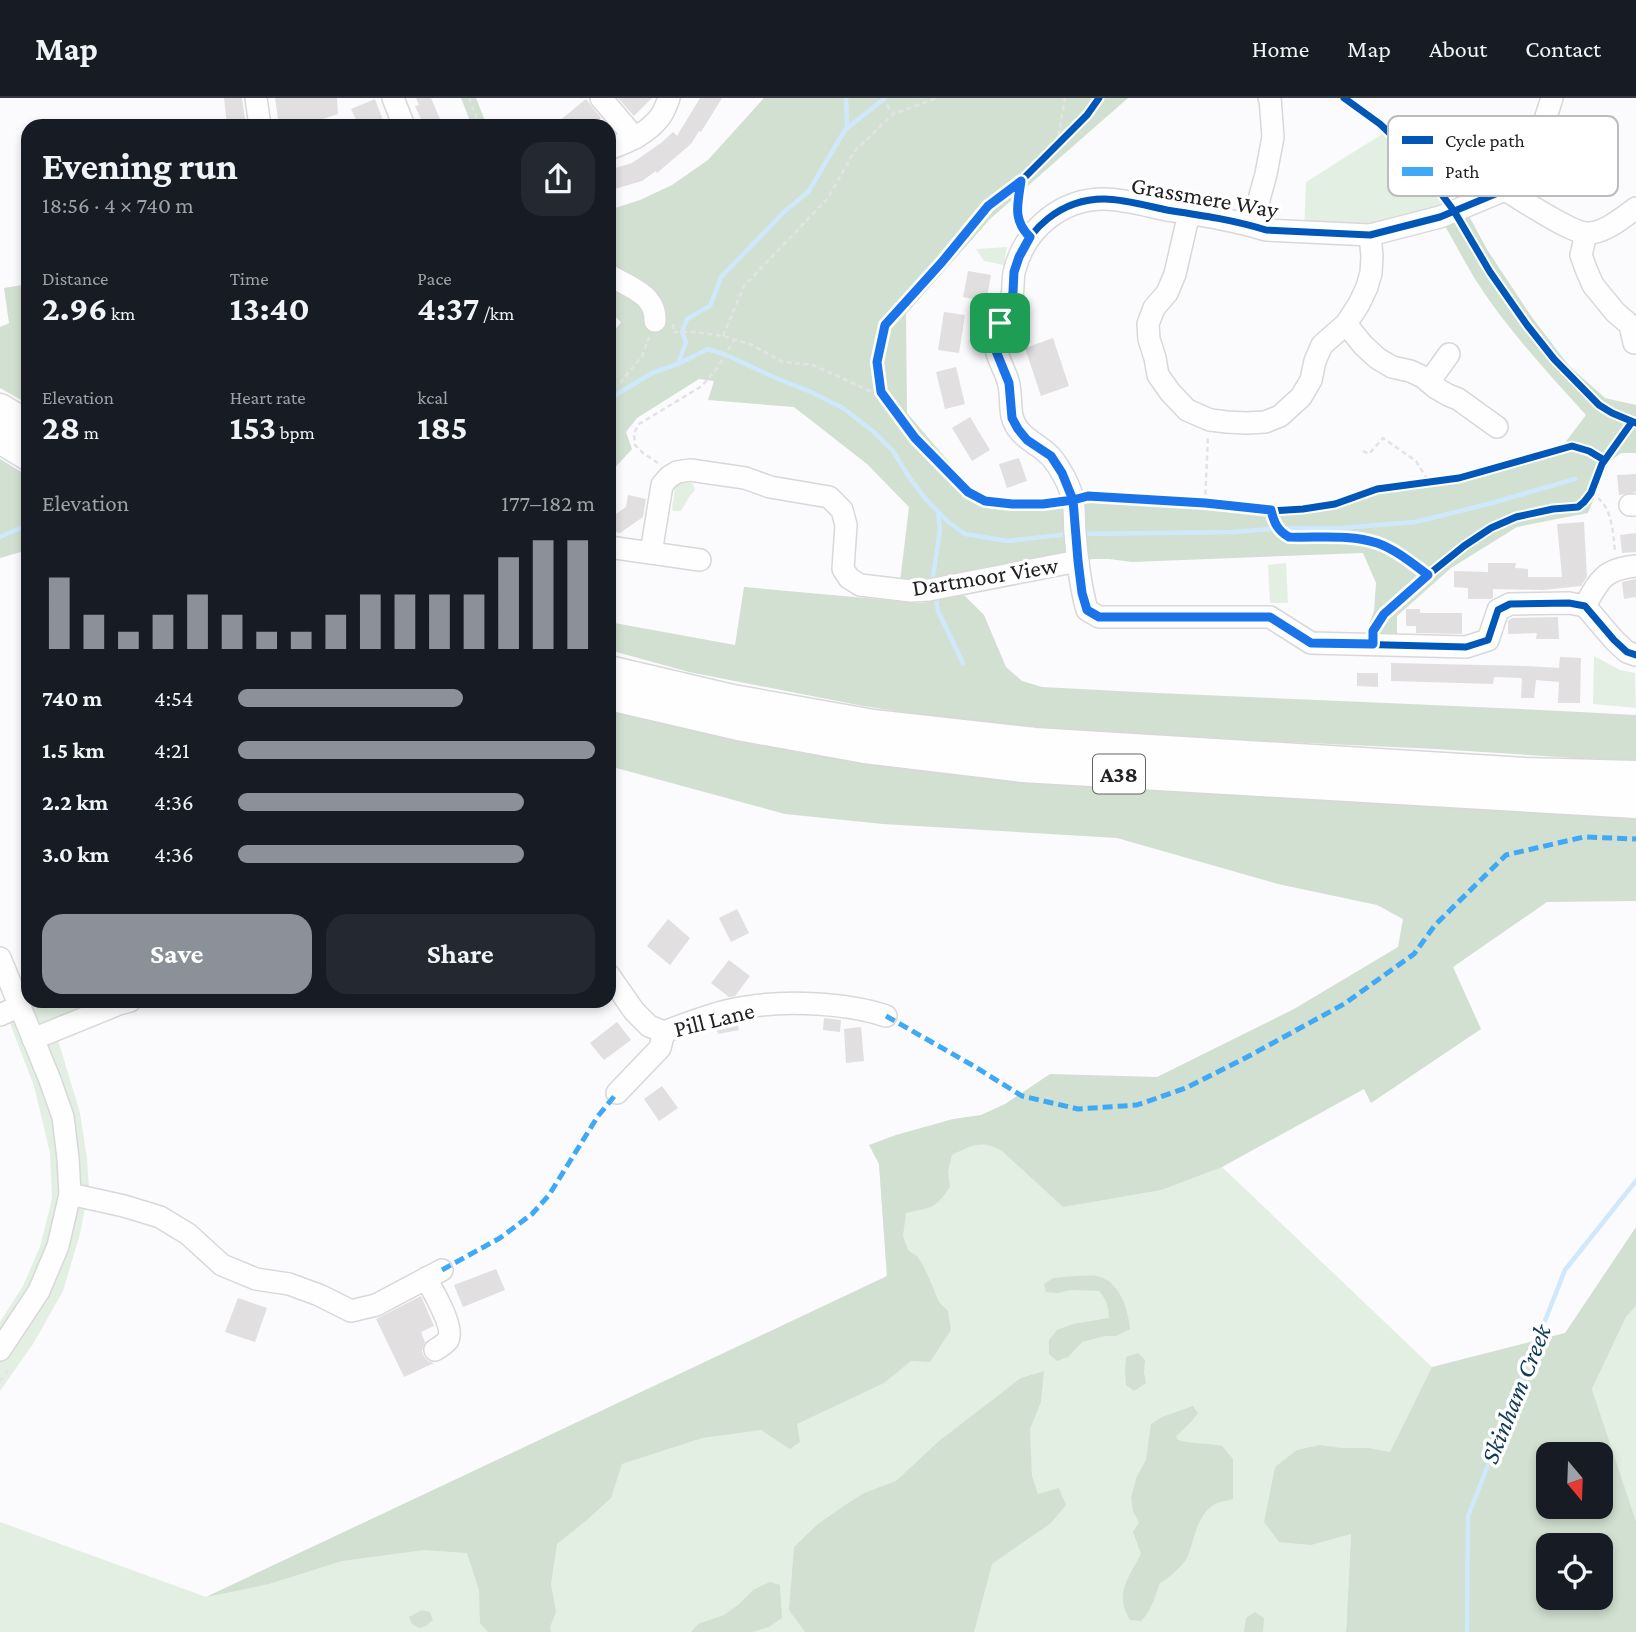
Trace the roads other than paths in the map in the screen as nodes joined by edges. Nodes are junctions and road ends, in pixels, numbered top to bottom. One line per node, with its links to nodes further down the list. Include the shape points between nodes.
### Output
1 (256, 98): 8 (street)
2 (393, 98): 9 (street)
3 (601, 98): 10 (street)
4 (669, 98): 10 (street, via 652,126)
5 (1270, 98): 16 (street, via 1273,137)
6 (1552, 98): 7 (street)
7 (1546, 116)
8 (259, 119)
9 (401, 119)
10 (635, 138): 11 (street)
11 (616, 146)
12 (1491, 196): 18 (street, Grassmere Way, via 1440,217)
13 (1515, 196): 17 (street)
14 (1636, 208): 17 (street, via 1604,229)
15 (1189, 213): 16 (street, Grassmere Way); 20 (street, via 1175,274 1148,324 1158,375 1188,410 1227,422 1265,422 1280,416 1301,397 1322,345); 30 (street, Grassmere Way, via 1105,199 1083,202 1066,207 1040,225 1019,257 1009,308 995,339 996,351 1009,383 1012,418 1027,440 1051,456 1062,473 1073,500)
16 (1251, 225): 18 (street, Grassmere Way, via 1266,230)
17 (1586, 234): 22 (street, via 1581,255 1593,285)
18 (1370, 235): 20 (street, via 1371,273)
19 (616, 279): 21 (street, via 647,296)
20 (1346, 324): 24 (street, via 1377,358)
21 (664, 327)
22 (1634, 331)
23 (1449, 355): 24 (street)
24 (1429, 382): 27 (street)
25 (0, 409): 26 (highway)
26 (21, 422)
27 (1497, 427)
28 (0, 438): 29 (highway)
29 (21, 451)
30 (1076, 544): 32 (street, Dartmoor View, via 929,590 860,585 843,569 846,525 842,510 829,497 690,470 677,472 662,485); 35 (street, Grassmere Way, via 1087,610 1099,617 1270,617 1311,643 1466,647 1488,640 1498,610 1510,604)
31 (616, 548): 32 (street)
32 (651, 553): 33 (street)
33 (700, 560)
34 (1626, 568): 35 (street, via 1609,572 1598,582)
35 (1585, 606): 36 (street, via 1627,652)
36 (1636, 655)
37 (616, 673): 39 (highway, A38, via 873,725 1035,743)
38 (616, 697): 40 (highway, A38, via 738,726 865,748 1023,767)
39 (1636, 776)
40 (1636, 803)
41 (0, 958): 43 (street)
42 (616, 985): 47 (street, Pill Lane, via 634,1012)
43 (20, 1006): 45 (street); 48 (street)
44 (112, 1008): 48 (street)
45 (0, 1015)
46 (886, 1016): 47 (street, Pill Lane, via 852,1007 747,1006)
47 (664, 1032): 49 (street, via 660,1048)
48 (33, 1039): 50 (street, via 63,1117)
49 (617, 1093)
50 (70, 1194): 51 (street, via 58,1246 39,1291); 52 (street, via 160,1217 188,1234 222,1265 256,1279 289,1284 351,1311 376,1305 434,1274 450,1336)
51 (0, 1350)
52 (435, 1350)

